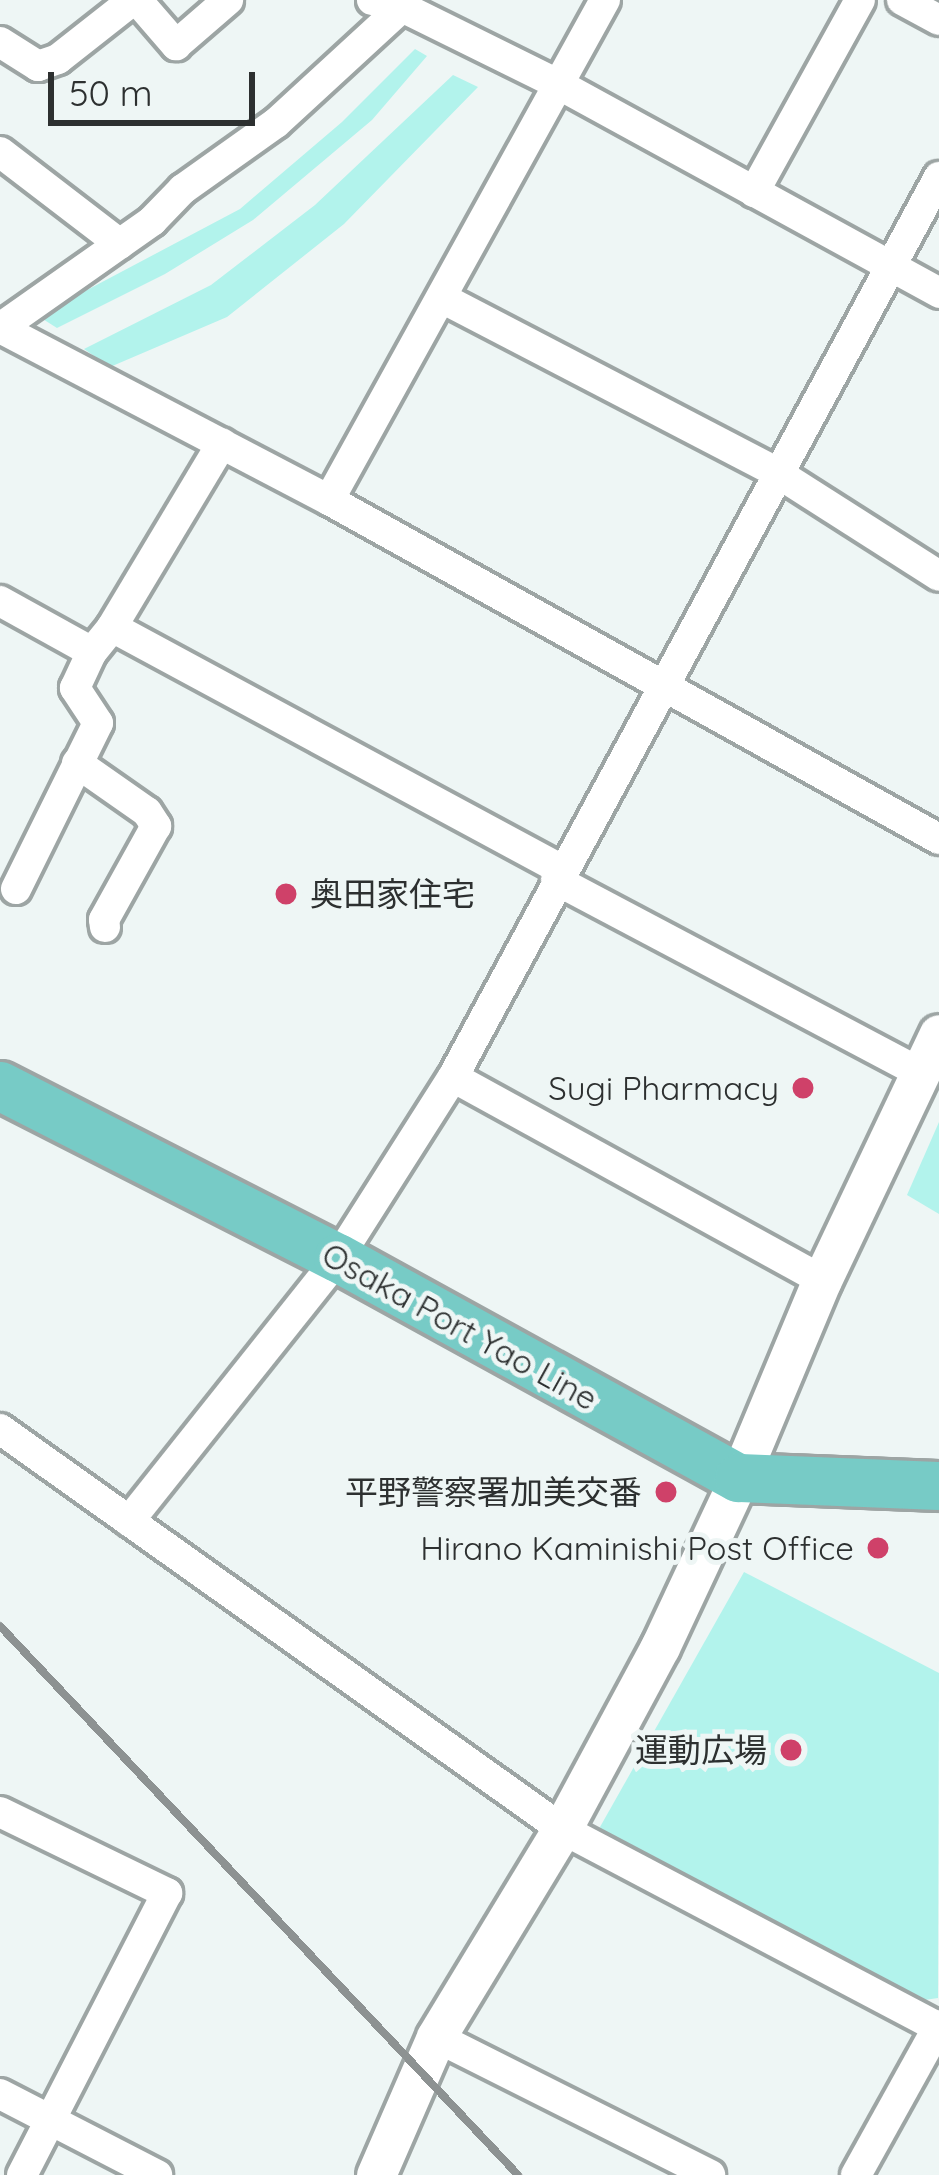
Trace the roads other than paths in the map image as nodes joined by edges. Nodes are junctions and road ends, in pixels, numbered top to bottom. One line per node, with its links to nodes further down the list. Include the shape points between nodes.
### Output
1 (135, 0): 2 (street, via 176,45); 8 (street, via 38,66)
2 (228, 0)
3 (605, 0): 9 (street)
4 (860, 0): 12 (street)
5 (902, 0): 7 (street)
6 (387, 4): 9 (street); 13 (street, via 275,122)
7 (939, 20)
8 (0, 42)
9 (558, 84): 12 (street); 16 (street)
10 (0, 152): 13 (street)
11 (939, 177): 14 (street)
12 (754, 192): 14 (street)
13 (120, 244): 17 (street)
14 (889, 266): 15 (street); 19 (street)
15 (939, 293)
16 (442, 298): 19 (street); 20 (street)
17 (0, 328): 18 (street)
18 (222, 443): 20 (street); 23 (street)
19 (776, 472): 21 (street); 25 (street)
20 (329, 500): 25 (street)
21 (939, 577)
22 (0, 601): 24 (street)
23 (112, 627): 24 (street); 28 (street)
24 (92, 652): 26 (street, via 75,688 98,723)
25 (664, 685): 27 (street); 28 (street)
26 (76, 763): 29 (street); 30 (street, via 155,826)
27 (939, 839)
28 (559, 875): 32 (street); 33 (street)
29 (16, 889)
30 (105, 927)
31 (939, 1034): 32 (street)
32 (920, 1072): 36 (street)
33 (453, 1077): 35 (street); 36 (street)
34 (0, 1086): 35 (main road, Osaka Port Yao Line)
35 (338, 1258): 38 (main road, Osaka Port Yao Line); 40 (street)
36 (822, 1280): 38 (street)
37 (0, 1430): 40 (street)
38 (739, 1478): 39 (main road, Osaka Port Yao Line); 42 (street)
39 (939, 1486)
40 (129, 1521): 42 (street)
41 (0, 1812): 46 (street, via 167,1894)
42 (562, 1829): 43 (street); 44 (street)
43 (939, 2027): 51 (street)
44 (436, 2037): 49 (street); 50 (street)
45 (0, 2094): 46 (street)
46 (49, 2120): 47 (street); 48 (street)
47 (22, 2175)
48 (157, 2175)
49 (376, 2175)
50 (710, 2175)
51 (856, 2175)

